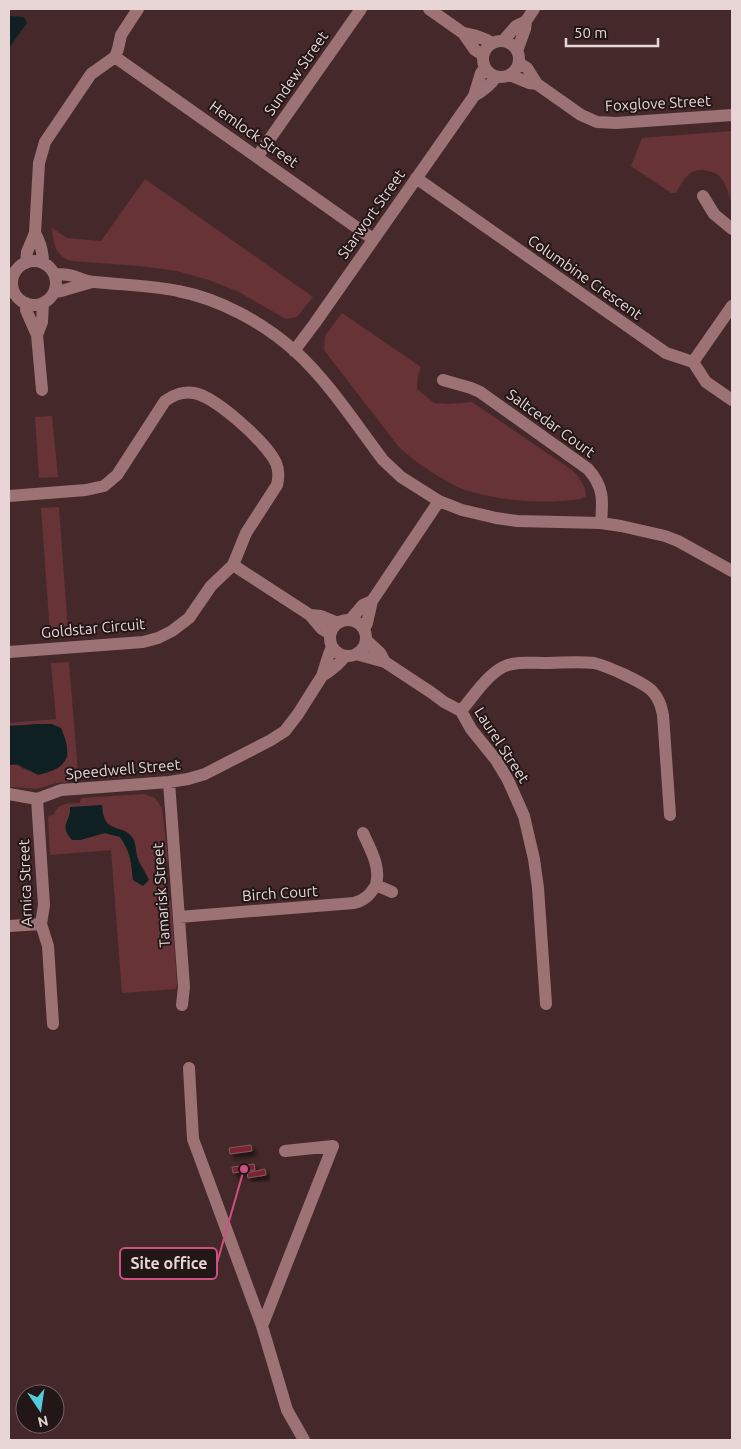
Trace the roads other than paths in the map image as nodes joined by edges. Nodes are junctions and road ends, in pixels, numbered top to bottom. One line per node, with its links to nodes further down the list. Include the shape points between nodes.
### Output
1 (138, 9): 8 (street, via 121,35)
2 (361, 9): 16 (street, Sundew Street)
3 (429, 9): 6 (street)
4 (534, 9): 5 (street)
5 (526, 21): 7 (street); 9 (street)
6 (463, 33): 7 (street); 10 (street)
7 (497, 42): 9 (street, via 514,46); 10 (street, via 485,50)
8 (115, 57): 16 (street, Hemlock Street); 20 (street, via 91,74 46,142 39,163)
9 (518, 57): 11 (street, via 517,68); 13 (street, Foxglove Street)
10 (484, 62): 12 (street); 14 (street, Starwort Street)
11 (510, 75): 12 (street); 13 (street, Foxglove Street)
12 (496, 77): 14 (street, Starwort Street)
13 (537, 84): 15 (street, Foxglove Street, via 581,115 597,122)
14 (474, 96): 17 (street, Starwort Street)
15 (732, 115)
16 (257, 157): 21 (street, Hemlock Street)
17 (416, 178): 21 (street, Starwort Street); 34 (street, Columbine Crescent, via 666,353)
18 (703, 196): 19 (street, via 714,214)
19 (732, 230)
20 (35, 233): 22 (street); 23 (street, via 40,243)
21 (373, 239): 33 (street, Starwort Street)
22 (26, 263): 23 (street); 25 (street)
23 (42, 263): 24 (street)
24 (54, 274): 26 (street); 28 (street)
25 (11, 275): 27 (street)
26 (92, 282): 28 (street); 33 (street, via 154,287 206,299 251,319)
27 (12, 292): 29 (street)
28 (54, 292): 30 (street)
29 (26, 303): 30 (street); 32 (street)
30 (43, 303): 32 (street, via 42,322)
31 (732, 306): 34 (street)
32 (37, 335): 36 (street)
33 (294, 350): 39 (street, via 332,392 383,460 401,477)
34 (693, 362): 37 (street, via 706,382)
35 (443, 380): 40 (street, Saltcedar Court, via 480,392 588,469 601,489)
36 (42, 390)
37 (732, 400)
38 (9, 496): 41 (street, Goldstar Circuit, via 104,486 116,475 165,401 181,394 199,394 245,426 270,454 279,472 277,485 246,533)
39 (439, 501): 40 (street, via 496,518); 43 (street)
40 (601, 523): 42 (street, via 665,536)
41 (233, 565): 44 (street); 49 (street, Goldstar Circuit, via 212,586 189,618 158,638 143,642)
42 (732, 571)
43 (372, 601): 45 (street); 47 (street)
44 (310, 615): 45 (street); 46 (street)
45 (344, 622): 46 (street); 47 (street, via 360,625)
46 (330, 634): 48 (street)
47 (365, 635): 50 (street, via 364,646); 51 (street, Laurel Street)
48 (332, 648): 50 (street, via 340,654); 52 (street, Speedwell Street)
49 (9, 652)
50 (351, 655): 51 (street, Laurel Street); 52 (street, Speedwell Street)
51 (385, 662): 53 (street, Laurel Street)
52 (322, 676): 54 (street, Speedwell Street, via 294,719 278,736 205,774)
53 (461, 711): 57 (street, via 496,672 511,664 602,665 645,686 660,701 663,715); 64 (street, Laurel Street, via 508,780 524,816 538,888)
54 (169, 782): 56 (street, Speedwell Street, via 61,790); 61 (street, Tamarisk Street)
55 (9, 794): 56 (street)
56 (37, 799): 62 (street, Arnica Street, via 44,905)
57 (670, 815)
58 (363, 833): 59 (street, via 376,865)
59 (376, 885): 60 (street); 61 (street, Birch Court, via 367,897 354,904)
60 (392, 892)
61 (179, 917): 65 (street, Tamarisk Street, via 184,987)
62 (41, 924): 63 (street); 66 (street, Arnica Street, via 48,946)
63 (9, 926)
64 (546, 1004)
65 (182, 1005)
66 (53, 1024)
67 (190, 1068): 69 (street, via 193,1139)
68 (285, 1151): 69 (street, via 333,1146)
69 (262, 1326): 70 (street, via 287,1410)
70 (304, 1440)

